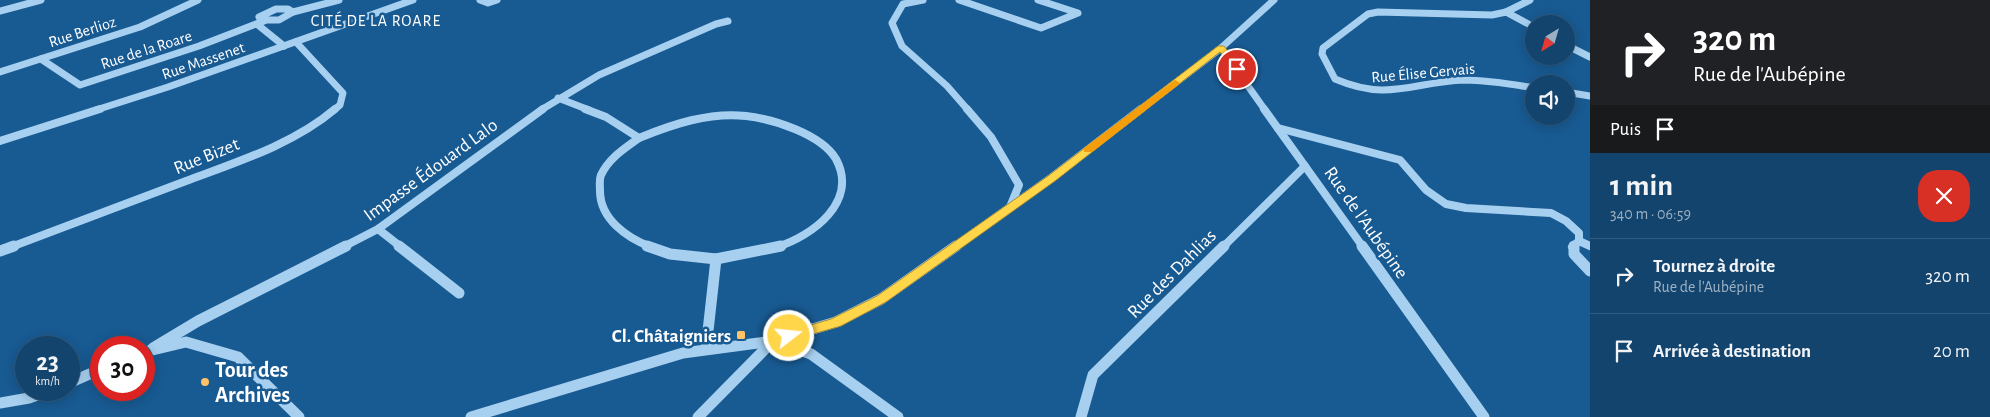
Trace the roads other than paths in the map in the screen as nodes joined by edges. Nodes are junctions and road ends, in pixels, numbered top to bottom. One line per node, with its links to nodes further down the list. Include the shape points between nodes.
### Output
1 (41, 0): 14 (street)
2 (198, 0): 25 (street, Rue Berlioz, via 140,27)
3 (282, 0): 13 (street, via 275,5)
4 (338, 0): 15 (street, Rue de la Roare)
5 (413, 0): 20 (street, Rue Massenet)
6 (480, 0): 7 (street, via 488,3)
7 (497, 0)
8 (924, 0): 35 (street, via 903,4 892,23 902,46 948,86 991,137 1019,185)
9 (959, 0): 10 (street, via 1041,28 1078,13)
10 (1038, 0)
11 (1274, 0): 22 (street)
12 (1530, 0): 16 (street)
13 (276, 9): 15 (street, Rue de la Roare); 19 (street, Rue de la Roare, via 262,14 259,17)
14 (0, 12)
15 (293, 12): 19 (street, Rue de la Roare, via 279,20)
16 (1506, 12): 18 (street); 27 (street, Rue Élise Gervais, via 1492,15 1368,14 1323,48 1322,54 1335,79 1366,91 1382,93 1454,81)
17 (728, 20): 30 (street, Impasse Édouard Lalo, via 599,75)
18 (1525, 22)
19 (261, 23): 21 (street); 25 (street, Rue de la Roare, via 80,85)
20 (296, 42): 21 (street, Rue Massenet); 39 (street, Rue Bizet, via 343,93 340,105 320,122 226,166)
21 (284, 46): 33 (street, Rue Massenet)
22 (1221, 48): 31 (street, Rue de l'Aubépine); 35 (street)
23 (1575, 50): 24 (street)
24 (1590, 57)
25 (41, 58): 26 (street, Rue Berlioz)
26 (0, 72)
27 (1525, 87)
28 (1575, 94): 29 (street)
29 (1590, 96)
30 (558, 98): 32 (street, via 606,117); 36 (street, Impasse Édouard Lalo)
31 (1278, 128): 34 (street, Rue de l'Aubépine); 37 (street, via 1400,160 1426,190 1446,204 1551,213 1579,233)
32 (639, 138): 40 (street, via 614,156 600,177 600,200 613,224 638,242 670,254); 40 (street, via 681,122 713,116 749,118 779,122 807,135 836,159 842,185 833,212 802,237 763,251)
33 (0, 141)
34 (1305, 166): 53 (street, Rue des Dahlias, via 1093,375); 54 (street, Rue de l'Aubépine)
35 (1010, 207): 43 (street, via 881,299 836,322)
36 (378, 229): 42 (street); 44 (street, Impasse Édouard Lalo)
37 (1579, 241): 38 (street); 41 (street, via 1572,248 1574,254)
38 (1590, 246)
39 (0, 251)
40 (716, 259): 46 (street)
41 (1590, 271)
42 (459, 293)
43 (773, 341): 46 (street); 51 (street); 52 (street, via 811,354)
44 (155, 346)
45 (155, 349): 49 (street, via 186,342 238,357)
46 (706, 349): 50 (street, via 683,353)
47 (15, 400): 48 (street)
48 (0, 403)
49 (299, 417)
50 (471, 417)
51 (698, 417)
52 (898, 417)
53 (1081, 417)
54 (1484, 417)

